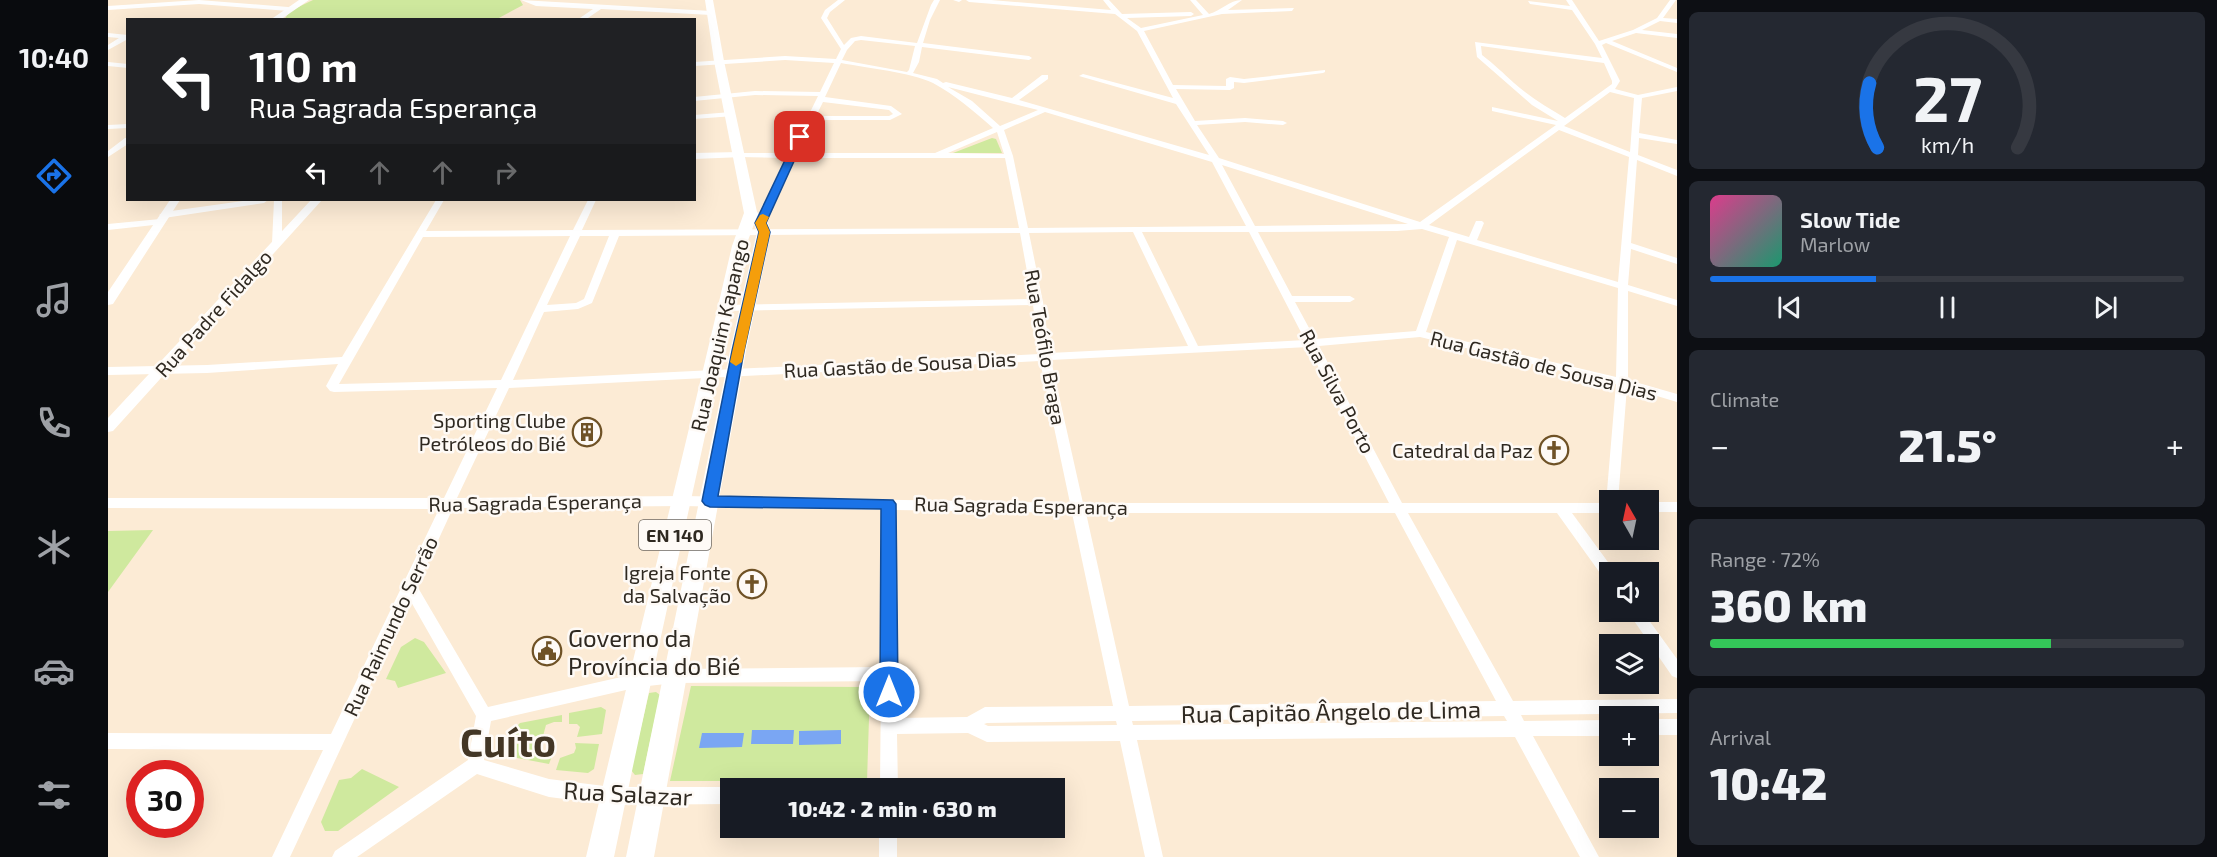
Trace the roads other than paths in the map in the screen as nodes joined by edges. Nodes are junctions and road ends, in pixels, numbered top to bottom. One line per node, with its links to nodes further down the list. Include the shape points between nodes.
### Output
1 (305, 0): 17 (street)
2 (524, 0): 14 (street)
3 (620, 0): 16 (street)
4 (709, 0): 20 (main road, EN 140)
5 (842, 0): 36 (street, via 824,18)
6 (937, 0): 34 (street)
7 (969, 0): 22 (street)
8 (1106, 0): 22 (street, Rua Silva Porto)
9 (1192, 0): 23 (street)
10 (1239, 0): 21 (street)
11 (1673, 0): 27 (street)
12 (1530, 2): 13 (street)
13 (1571, 4): 33 (street)
14 (600, 7): 16 (street); 25 (street)
15 (108, 8): 17 (street, via 199,2)
16 (618, 8): 19 (street)
17 (288, 9): 24 (street)
18 (1292, 9): 21 (street)
19 (643, 10): 20 (street); 26 (street)
20 (711, 13): 38 (main road, EN 140)
21 (1219, 13): 23 (street); 29 (street)
22 (1118, 14): 23 (street); 29 (street, Rua Silva Porto)
23 (1206, 14)
24 (277, 18)
25 (583, 18)
26 (641, 18)
27 (1659, 19): 28 (street); 30 (street)
28 (1677, 21)
29 (1140, 30): 50 (street, Rua Silva Porto)
30 (1635, 31): 32 (street); 33 (street)
31 (108, 35): 35 (street, via 126,37)
32 (1677, 36)
33 (1602, 42): 40 (street); 44 (street)
34 (919, 45): 36 (street, via 858,38); 37 (street); 46 (street, via 917,64)
35 (108, 48)
36 (844, 49): 39 (street)
37 (1029, 58)
38 (719, 61): 39 (street, Rua Teófilo Braga); 42 (street, Rua Teófilo Braga); 53 (main road, EN 140)
39 (839, 61): 46 (street, Rua Teófilo Braga); 54 (street)
40 (1605, 61): 52 (street, via 1616,81); 66 (street, via 1477,43 1482,59)
41 (108, 64): 43 (street)
42 (696, 64)
43 (126, 66)
44 (1677, 70)
45 (1323, 71): 50 (street, via 1230,80 1230,88)
46 (909, 74): 49 (street, Rua Teófilo Braga)
47 (1083, 76): 58 (street)
48 (1045, 77): 57 (street)
49 (934, 81): 57 (street); 69 (street, Rua Teófilo Braga, via 969,103)
50 (1170, 87): 58 (street, Rua Silva Porto)
51 (1677, 89): 55 (street)
52 (1612, 90): 55 (street); 66 (street)
53 (726, 96): 54 (street, via 768,93); 56 (street); 61 (main road, EN 140)
54 (821, 97): 63 (street); 63 (street, via 891,108 898,114 890,118)
55 (1638, 97): 70 (street)
56 (696, 99)
57 (1014, 100): 59 (street)
58 (1179, 102): 64 (street, Rua Silva Porto)
59 (1046, 109): 69 (street); 80 (street)
60 (1495, 109): 66 (street)
61 (730, 114): 62 (street); 75 (main road, EN 140)
62 (696, 117)
63 (810, 118): 77 (street)
64 (1192, 123): 65 (street); 80 (street, Rua Silva Porto)
65 (1283, 123)
66 (1563, 124): 73 (street); 91 (street)
67 (126, 126): 68 (street)
68 (108, 128)
69 (1000, 130): 78 (street, Rua Teófilo Braga); 79 (street)
70 (1634, 135): 72 (street); 73 (street)
71 (126, 142): 74 (street)
72 (1677, 142)
73 (1632, 154): 81 (street); 103 (street)
74 (108, 155)
75 (739, 155): 76 (street); 77 (street); 89 (main road, EN 140)
76 (696, 156)
77 (791, 156): 79 (street); 89 (street)
78 (1009, 156): 79 (street); 95 (street, Rua Teófilo Braga)
79 (930, 157)
80 (1215, 159): 91 (street); 93 (street, Rua Silva Porto)
81 (1677, 173)
82 (174, 201): 88 (street)
83 (258, 201): 88 (street)
84 (278, 201): 102 (street)
85 (316, 201): 102 (street, Rua Padre Fidalgo)
86 (439, 201): 99 (street, Rua Gastão de Sousa Dias)
87 (591, 201): 96 (street, Rua Raimundo Serrão)
88 (162, 218): 92 (street); 108 (street)
89 (759, 223): 95 (street); 98 (main road, Rua Joaquim Kapango / EN 140); 111 (main road, Rua Joaquim Kapango / EN 140)
90 (1479, 223): 101 (street)
91 (1421, 226): 93 (street); 100 (street)
92 (108, 227)
93 (1251, 228): 94 (street); 106 (street, Rua Silva Porto)
94 (1136, 229): 95 (street); 116 (street)
95 (1025, 230): 109 (street, Rua Teófilo Braga)
96 (575, 233): 97 (street); 99 (street); 113 (street, Rua Raimundo Serrão)
97 (615, 233): 98 (street); 113 (street, via 588,302)
98 (742, 233): 112 (main road, Rua Joaquim Kapango / EN 140)
99 (420, 234): 118 (street, Rua Gastão de Sousa Dias)
100 (1454, 236): 101 (street); 114 (street)
101 (1472, 241): 105 (street)
102 (277, 243): 120 (street, Rua Padre Fidalgo)
103 (1627, 245): 104 (street); 105 (street)
104 (1677, 261)
105 (1623, 287): 110 (street); 123 (street)
106 (1289, 299): 107 (street); 115 (street, Rua Silva Porto)
107 (1350, 299)
108 (108, 301)
109 (1038, 302): 111 (street); 117 (street, Rua Teófilo Braga)
110 (1677, 303)
111 (747, 307): 112 (street); 121 (main road, Rua Joaquim Kapango / EN 140)
112 (725, 308): 122 (main road, Rua Joaquim Kapango / EN 140)
113 (540, 309): 124 (street, Rua Raimundo Serrão)
114 (1420, 334): 115 (street, Rua Gastão de Sousa Dias); 123 (street, Rua Gastão de Sousa Dias)
115 (1313, 343): 116 (street, Rua Gastão de Sousa Dias); 140 (street, Rua Silva Porto)
116 (1194, 348): 117 (street, Rua Gastão de Sousa Dias)
117 (1045, 357): 121 (street, Rua Gastão de Sousa Dias); 137 (street, Rua Teófilo Braga)
118 (346, 360): 120 (street); 124 (street, Rua Gastão de Sousa Dias, via 334,388)
119 (108, 371): 120 (street)
120 (160, 371): 128 (street, Rua Padre Fidalgo)
121 (734, 373): 122 (street, Rua Gastão de Sousa Dias); 127 (main road, Rua Joaquim Kapango / EN 140)
122 (709, 375): 124 (street, Rua Gastão de Sousa Dias); 126 (main road, Rua Joaquim Kapango / EN 140)
123 (1622, 382): 125 (street, Rua Gastão de Sousa Dias); 131 (street)
124 (506, 384): 135 (street, Rua Raimundo Serrão)
125 (1677, 398)
126 (700, 419): 127 (main road); 129 (main road, Rua Joaquim Kapango / EN 140)
127 (725, 421): 130 (main road, Rua Joaquim Kapango / EN 140)
128 (108, 427)
129 (695, 443): 130 (main road); 132 (main road, Rua Joaquim Kapango / EN 140)
130 (720, 444): 133 (main road, Rua Joaquim Kapango / EN 140)
131 (1612, 490)
132 (683, 501): 133 (street, Rua Sagrada Esperança); 135 (street, Rua Sagrada Esperança); 149 (main road, Rua Joaquim Kapango / EN 140)
133 (710, 501): 136 (street, Rua Sagrada Esperança); 148 (main road, Rua Joaquim Kapango / EN 140)
134 (108, 503): 135 (street, Rua Sagrada Esperança)
135 (447, 503): 144 (street, Rua Raimundo Serrão)
136 (888, 504): 137 (street, Rua Sagrada Esperança); 147 (street)
137 (1076, 506): 140 (street, Rua Sagrada Esperança); 157 (street, Rua Teófilo Braga)
138 (1659, 507): 139 (street)
139 (1677, 507)
140 (1399, 508): 141 (street, Rua Sagrada Esperança); 151 (street, Rua Silva Porto)
141 (1561, 508): 142 (street, Rua Sagrada Esperança); 143 (street)
142 (1599, 508)
143 (1600, 562)
144 (409, 585): 158 (street); 170 (street, Rua Raimundo Serrão)
145 (1642, 622): 146 (street)
146 (1677, 671)
147 (889, 674): 148 (street); 160 (street)
148 (675, 676): 149 (street); 175 (main road, Rua Joaquim Kapango / EN 140)
149 (639, 680): 158 (street); 173 (main road, Rua Joaquim Kapango / EN 140)
150 (1677, 706): 152 (street, Rua Capitão Ângelo de Lima)
151 (1509, 708): 153 (street, Rua Capitão Ângelo de Lima); 155 (street, Rua Capitão Ângelo de Lima); 164 (street, Rua Silva Porto)
152 (1659, 708)
153 (1396, 710): 154 (street, Rua Capitão Ângelo de Lima); 165 (street)
154 (1284, 711): 156 (street, Rua Capitão Ângelo de Lima); 167 (street)
155 (1599, 711)
156 (1219, 712): 157 (street, Rua Capitão Ângelo de Lima); 166 (street)
157 (1124, 713): 159 (street, Rua Capitão Ângelo de Lima, via 986,715); 168 (street, Rua Teófilo Braga)
158 (484, 715): 171 (street)
159 (969, 725): 160 (street); 168 (street, Rua Capitão Ângelo de Lima, via 987,734)
160 (889, 726): 172 (street)
161 (1677, 727): 163 (street)
162 (1599, 728): 164 (street, Rua Capitão Ângelo de Lima)
163 (1659, 728)
164 (1520, 729): 165 (street, Rua Capitão Ângelo de Lima); 183 (street, Rua Silva Porto)
165 (1406, 730): 167 (street, Rua Capitão Ângelo de Lima)
166 (1224, 731): 167 (street, Rua Capitão Ângelo de Lima); 168 (street, Rua Capitão Ângelo de Lima)
167 (1292, 731)
168 (1128, 732): 182 (street, Rua Teófilo Braga)
169 (108, 741): 170 (street)
170 (335, 742): 177 (street, Rua Raimundo Serrão)
171 (476, 765): 173 (street, Rua Salazar, via 549,788); 178 (street)
172 (889, 778)
173 (612, 796): 175 (street, Rua Salazar); 179 (main road, Rua Joaquim Kapango / EN 140)
174 (720, 796): 175 (street, Rua Salazar)
175 (652, 798): 180 (main road, Rua Joaquim Kapango / EN 140)
176 (888, 838): 181 (street)
177 (281, 857)
178 (341, 857)
179 (600, 857)
180 (640, 857)
181 (888, 857)
182 (1154, 857)
183 (1590, 857)

